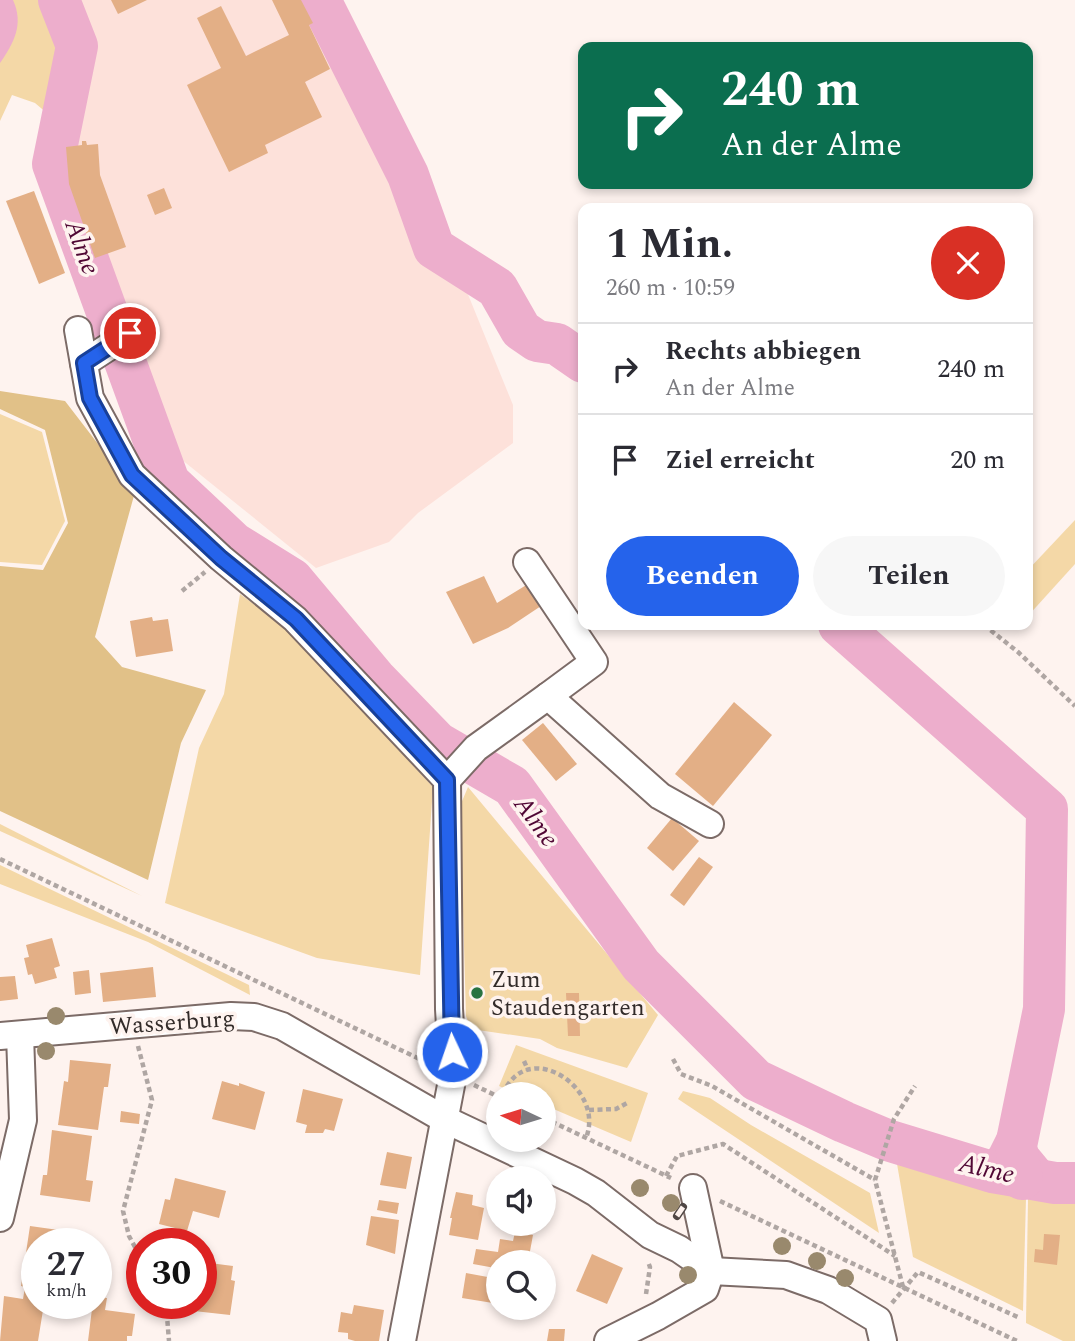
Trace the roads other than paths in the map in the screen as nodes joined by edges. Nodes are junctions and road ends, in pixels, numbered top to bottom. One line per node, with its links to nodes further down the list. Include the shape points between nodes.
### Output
1 (78, 330): 3 (street)
2 (130, 333): 3 (street)
3 (92, 357): 6 (street, via 90,398 132,475 221,558 296,619)
4 (527, 562): 5 (street, via 594,662)
5 (548, 696): 6 (street, via 476,748); 7 (street, via 660,796)
6 (453, 774): 9 (street, via 449,1009 453,1075)
7 (710, 824)
8 (10, 1036): 9 (street, Wasserburg, via 254,1017 282,1026); 11 (street, via 23,1120)
9 (444, 1119): 12 (street, Wasserburg, via 597,1193 650,1235); 13 (street)
10 (693, 1188): 12 (street)
11 (0, 1218)
12 (711, 1270): 14 (street, via 705,1289); 15 (street, Wasserburg, via 786,1275 828,1290 878,1320)
13 (402, 1341)
14 (608, 1341)
15 (883, 1341)

